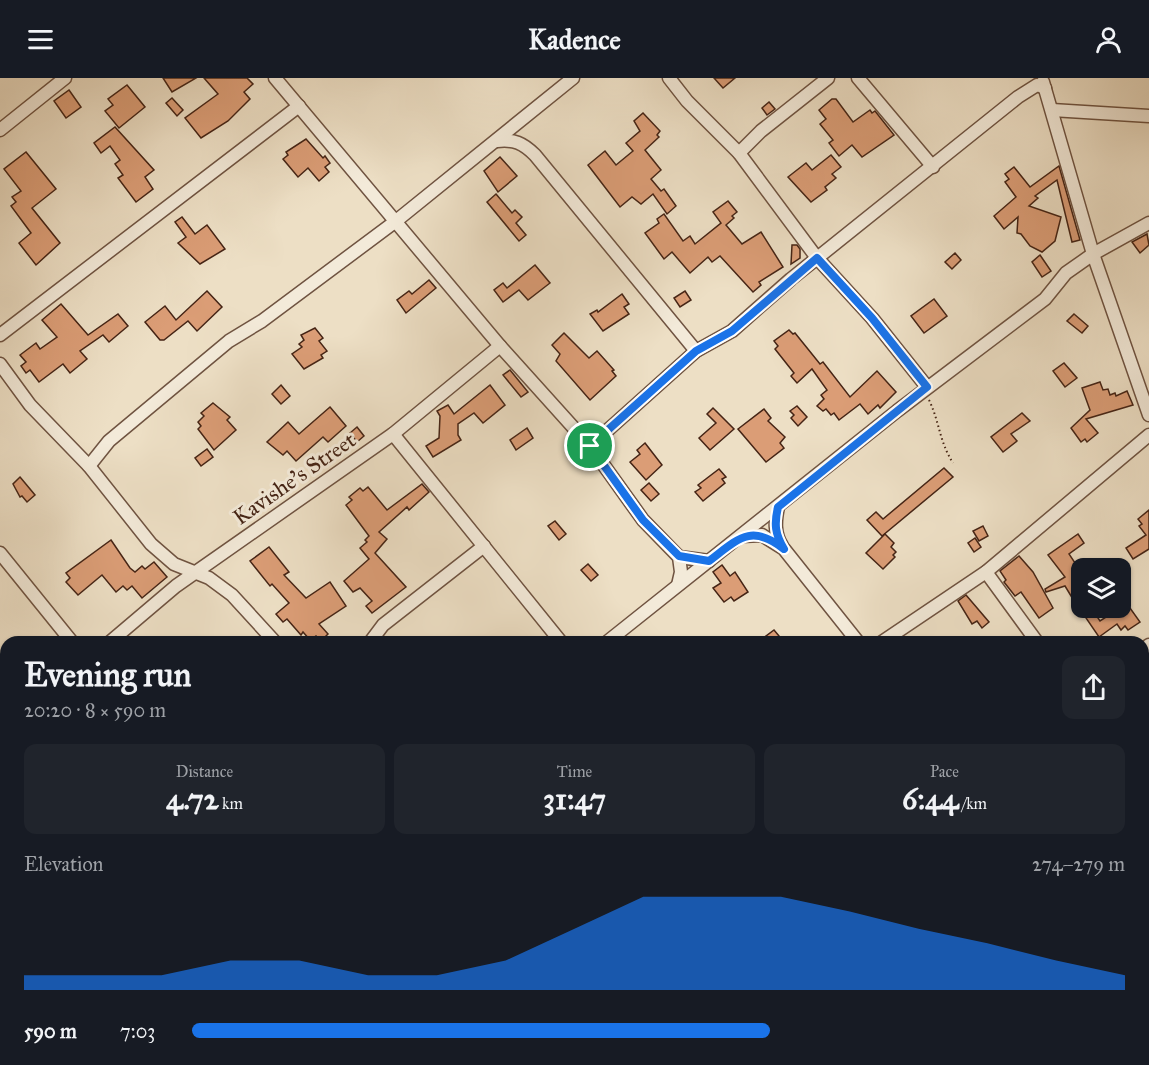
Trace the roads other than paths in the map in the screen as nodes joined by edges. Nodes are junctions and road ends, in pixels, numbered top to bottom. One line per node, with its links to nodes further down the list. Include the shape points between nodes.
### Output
1 (64, 78): 12 (street)
2 (275, 78): 8 (street)
3 (573, 78): 11 (street)
4 (669, 78): 15 (street)
5 (828, 78): 15 (street)
6 (858, 78): 16 (street)
7 (1043, 83): 9 (street); 16 (street, via 1029,89)
8 (299, 106): 17 (street); 21 (street)
9 (1052, 110): 10 (street); 19 (street)
10 (1149, 116)
11 (526, 117): 13 (street); 14 (street)
12 (0, 130)
13 (497, 141): 14 (street); 17 (street)
14 (525, 145): 23 (street)
15 (739, 153): 20 (street)
16 (933, 166): 20 (street)
17 (396, 221): 22 (street); 30 (street, via 262,321 229,341 109,441)
18 (1149, 223): 19 (street)
19 (1093, 254): 25 (street, via 1066,273 1045,299); 26 (street)
20 (817, 258): 23 (street, via 732,331); 25 (street, via 872,318)
21 (0, 335)
22 (500, 346): 27 (street, Kavishe’s Street); 29 (street)
23 (696, 351): 29 (street)
24 (0, 364): 30 (street, via 47,425)
25 (925, 389): 31 (street)
26 (1149, 415)
27 (393, 434): 33 (street); 40 (street, Kavishe’s Street)
28 (1149, 435): 39 (street)
29 (590, 446): 36 (street, via 643,520)
30 (89, 466): 38 (street, via 151,544)
31 (778, 507): 32 (street); 34 (street, via 777,538)
32 (742, 536): 34 (street, via 762,535); 37 (street)
33 (484, 546): 46 (street, via 383,625); 47 (street)
34 (784, 549): 49 (street)
35 (0, 553): 43 (street)
36 (679, 556): 37 (street); 41 (street)
37 (709, 561): 41 (street)
38 (174, 564): 40 (street); 42 (street)
39 (986, 572): 50 (street); 51 (street)
40 (195, 574): 42 (street, Kavishe’s Street); 45 (street, via 209,578 241,602)
41 (678, 585): 48 (street)
42 (176, 586): 44 (street, Kavishe’s Street)
43 (67, 636)
44 (117, 636)
45 (270, 636)
46 (375, 636)
47 (556, 636)
48 (614, 636)
49 (853, 636)
50 (891, 636)
51 (1033, 636)

